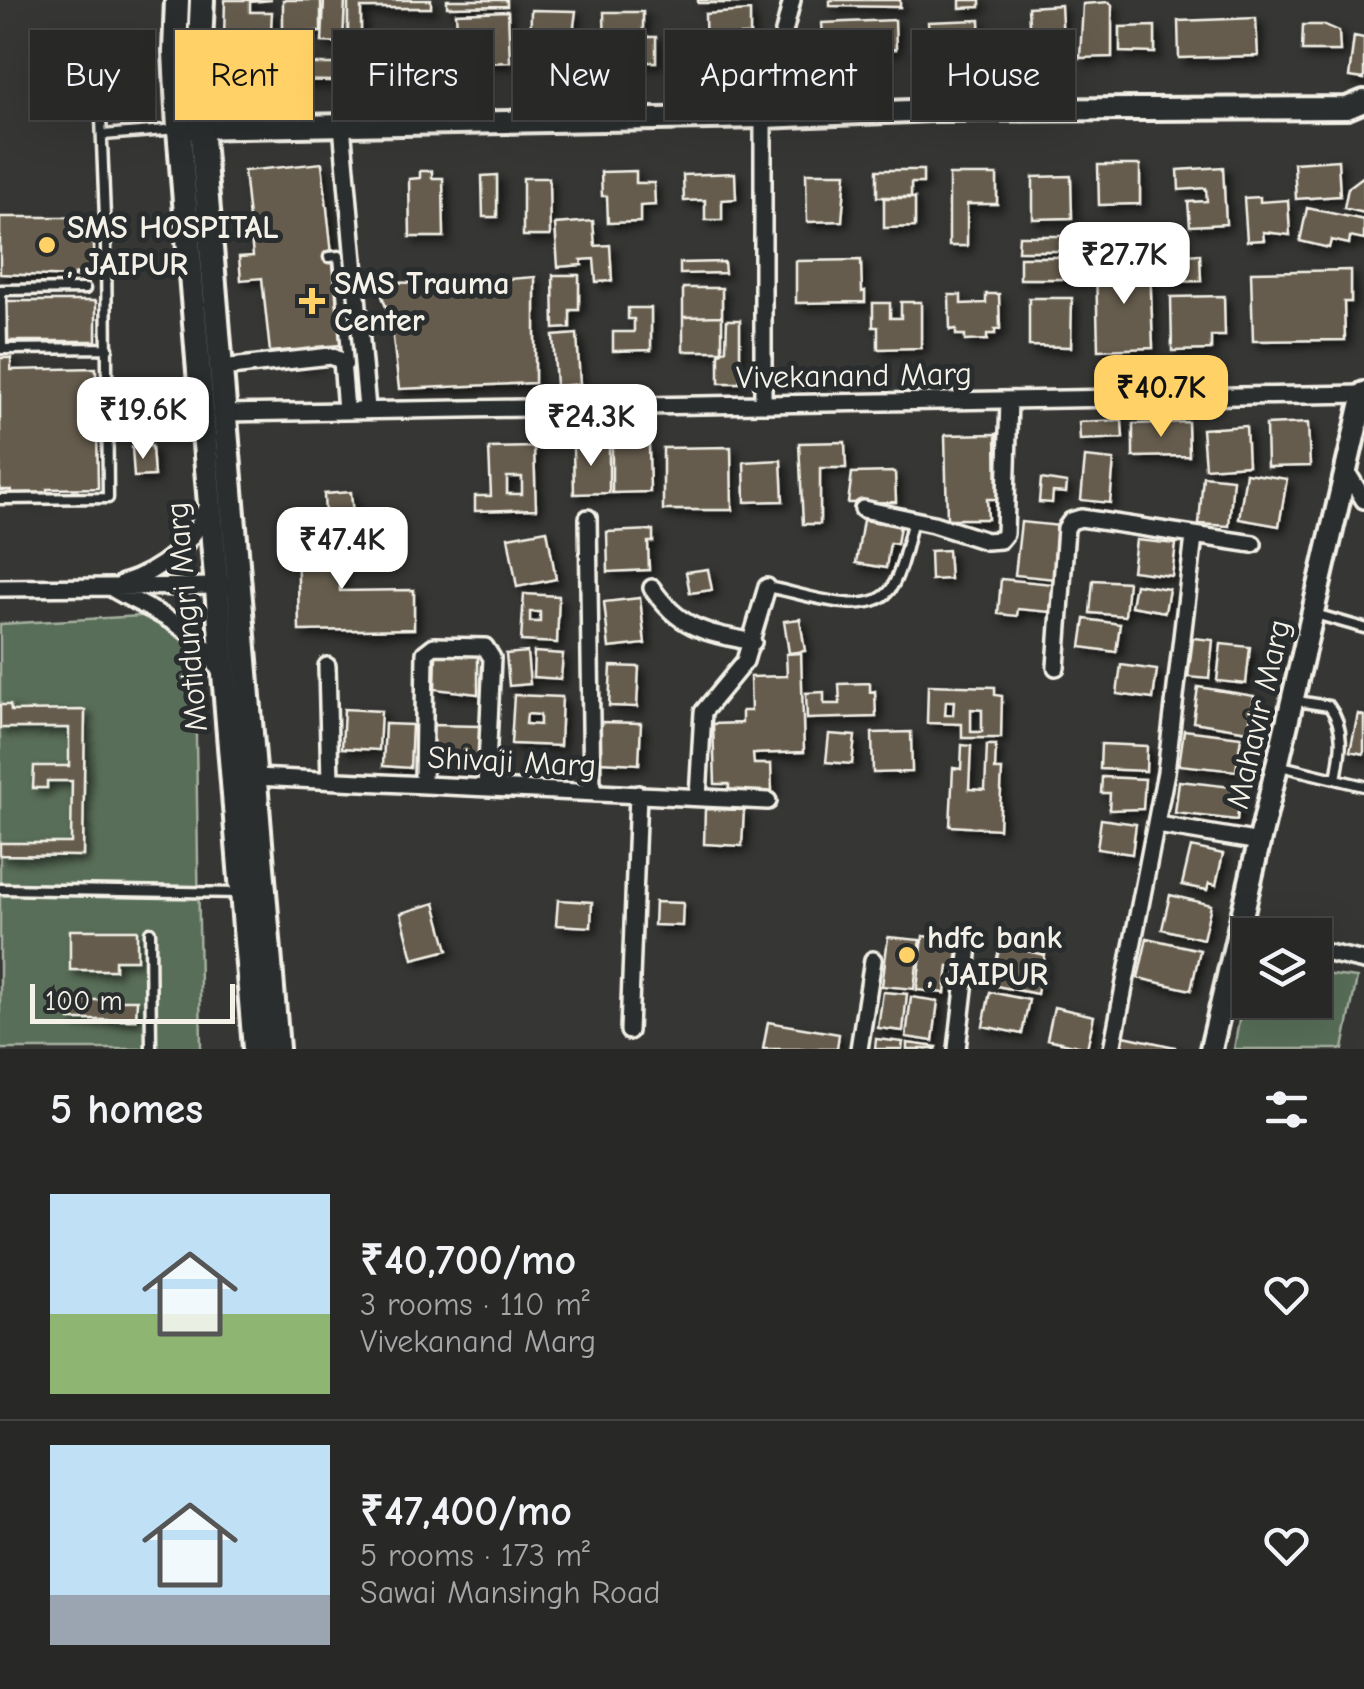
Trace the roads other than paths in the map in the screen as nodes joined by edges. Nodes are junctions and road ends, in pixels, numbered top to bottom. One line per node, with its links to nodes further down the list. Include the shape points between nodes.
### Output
1 (178, 0): 11 (main road, Motidungri Marg, via 175,52)
2 (202, 0): 11 (main road)
3 (792, 0): 4 (street)
4 (784, 30)
5 (1358, 107): 6 (street)
6 (892, 112)
7 (665, 119): 10 (street)
8 (101, 120): 12 (lane)
9 (762, 120): 20 (street)
10 (342, 125): 11 (street); 21 (street)
11 (190, 128): 12 (lane); 17 (main road); 24 (main road, Motidungri Marg)
12 (102, 135): 16 (lane)
13 (330, 257): 21 (lane, via 338,256)
14 (84, 289): 15 (lane)
15 (0, 290): 16 (lane, via 2,349)
16 (108, 348): 25 (lane, via 108,498)
17 (222, 368): 21 (street, via 331,356 342,361); 22 (main road)
18 (1364, 394): 19 (street, Vivekanand Marg); 23 (street, Mahavir Marg)
19 (1009, 400): 20 (street, Vivekanand Marg); 29 (street, via 1005,534 986,541)
20 (763, 404): 21 (street, Vivekanand Marg)
21 (354, 409): 22 (street, Vivekanand Marg)
22 (225, 413): 32 (main road)
23 (1345, 469): 26 (street); 37 (street, Mahavir Marg)
24 (208, 496): 32 (main road, Motidungri Marg); 34 (street, via 203,518 165,563)
25 (0, 500)
26 (1364, 500)
27 (863, 509): 29 (street)
28 (588, 518): 51 (street)
29 (913, 520): 33 (lane, via 891,589 880,598 820,602)
30 (1194, 537): 31 (street); 41 (street, via 1071,521); 55 (street)
31 (1254, 544)
32 (228, 586): 34 (street); 42 (main road, Motidungri Marg); 45 (main road)
33 (767, 586): 39 (street)
34 (110, 587): 35 (street); 42 (street, via 184,628 213,655)
35 (0, 588)
36 (652, 588): 39 (street, via 698,631)
37 (1312, 613): 38 (lane); 43 (street, Mahavir Marg)
38 (1364, 628)
39 (753, 642): 53 (street, via 746,661 702,712)
40 (327, 666): 47 (street)
41 (1056, 667)
42 (224, 683): 58 (main road, Motidungri Marg)
43 (1292, 700): 44 (street, Mahavir Marg); 46 (lane, via 1329,706 1336,715)
44 (1278, 765): 46 (lane); 56 (street, Mahavir Marg)
45 (254, 777): 47 (street, Shivaji Marg); 69 (main road)
46 (1336, 779): 49 (lane)
47 (330, 780): 48 (street, Shivaji Marg)
48 (422, 784): 50 (street, Shivaji Marg); 50 (street, via 425,653 434,646 485,646 492,658)
49 (1364, 786)
50 (486, 787): 51 (street, Shivaji Marg)
51 (592, 792): 52 (street, Shivaji Marg)
52 (638, 794): 53 (street, Shivaji Marg); 66 (street)
53 (698, 798): 54 (street, Shivaji Marg)
54 (768, 801)
55 (1158, 825): 56 (street); 72 (street)
56 (1260, 842): 59 (street, Mahavir Marg)
57 (0, 889): 58 (lane)
58 (242, 893): 68 (main road, Motidungri Marg)
59 (1247, 918)
60 (150, 932): 67 (lane)
61 (969, 946): 71 (street)
62 (1332, 954): 64 (street)
63 (873, 960): 70 (street)
64 (1364, 961)
65 (1232, 976): 73 (street, Mahavir Marg)
66 (629, 1031)
67 (151, 1049)
68 (255, 1049)
69 (277, 1049)
70 (860, 1049)
71 (957, 1049)
72 (1112, 1049)
73 (1211, 1049)

